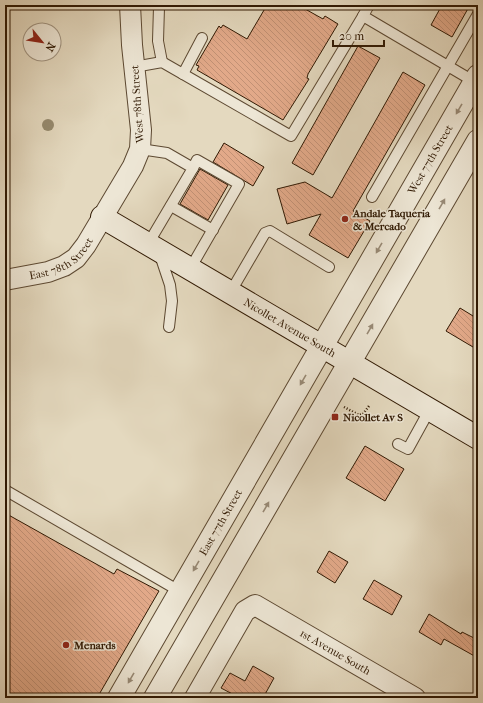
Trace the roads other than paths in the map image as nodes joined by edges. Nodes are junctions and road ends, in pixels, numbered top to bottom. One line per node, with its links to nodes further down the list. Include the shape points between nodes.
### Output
1 (130, 5): 9 (street, West 78th Street)
2 (370, 5): 5 (lane)
3 (159, 7): 7 (lane, via 158,41)
4 (478, 14): 8 (lane)
5 (363, 16): 8 (lane); 10 (lane, via 291,136)
6 (202, 38): 10 (lane)
7 (162, 62): 9 (lane); 10 (lane)
8 (448, 66): 11 (lane); 15 (lane)
9 (134, 67): 13 (street, West 78th Street, via 141,130)
10 (183, 74)
11 (476, 78): 25 (street, West 77th Street, one-way to 25)
12 (478, 141): 26 (street, one-way to 12)
13 (140, 149): 14 (lane, via 167,153); 17 (street, West 78th Street, via 133,166)
14 (193, 168): 16 (lane); 18 (lane, via 197,160 239,184)
15 (372, 197)
16 (170, 206): 18 (lane); 19 (lane)
17 (102, 217): 19 (street, Nicollet Avenue South); 22 (street, East 78th Street, via 76,258 64,266 48,272)
18 (213, 230): 21 (lane)
19 (154, 248): 21 (street, Nicollet Avenue South); 24 (lane, via 170,285 172,301)
20 (329, 267): 23 (lane, via 270,231 265,233)
21 (190, 269): 23 (street, Nicollet Avenue South)
22 (5, 280)
23 (230, 293): 25 (street, Nicollet Avenue South)
24 (169, 327)
25 (322, 347): 26 (street, Nicollet Avenue South); 31 (street, East 77th Street, one-way to 31)
26 (350, 363): 27 (street, Nicollet Avenue South); 34 (street, one-way to 26)
27 (430, 409): 28 (street, Nicollet Avenue South); 29 (lane, via 408,449)
28 (478, 438)
29 (398, 444)
30 (5, 490): 31 (lane)
31 (180, 592): 32 (street, East 77th Street, one-way to 32); 33 (street, via 190,598 195,607)
32 (119, 698)
33 (144, 698)
34 (155, 698)
35 (195, 698): 36 (street, 1st Avenue South, via 245,611 255,605)
36 (415, 698)

